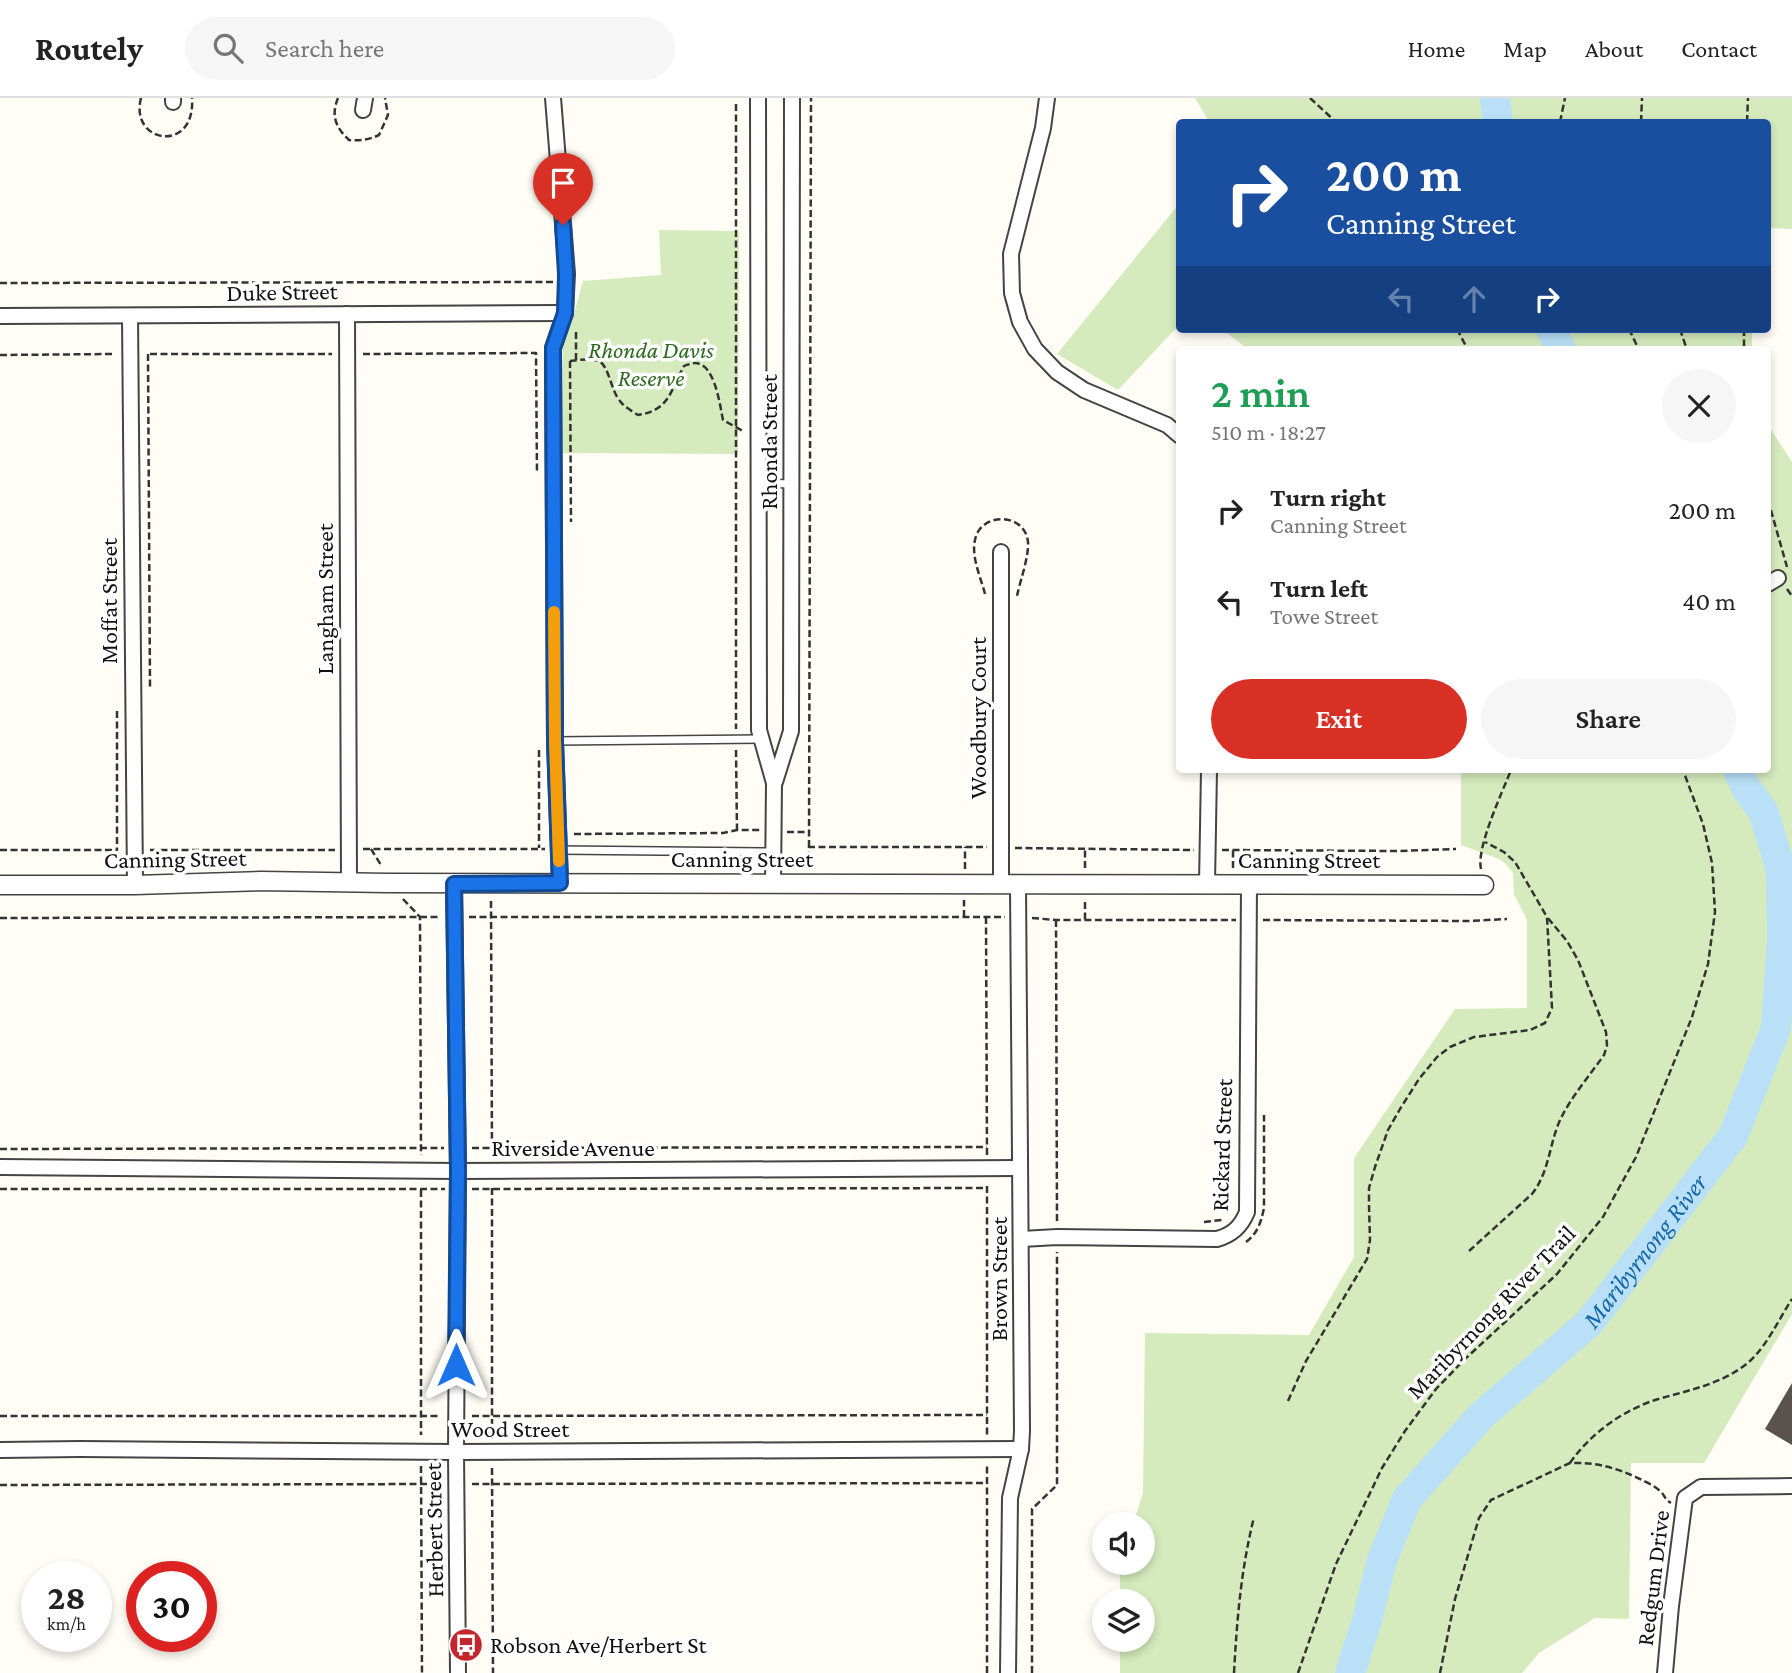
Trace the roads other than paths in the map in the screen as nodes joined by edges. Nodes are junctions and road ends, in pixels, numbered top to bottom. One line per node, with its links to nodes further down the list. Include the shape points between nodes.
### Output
1 (553, 98): 5 (street)
2 (758, 98): 10 (street, Rhonda Street)
3 (792, 98): 11 (street, Rhonda Street)
4 (1047, 98): 9 (street, via 1011,254 1012,293 1020,322 1035,349 1057,372 1084,390)
5 (565, 313): 6 (street, Duke Street); 14 (street, via 553,348)
6 (347, 314): 8 (street, Duke Street); 19 (street, Langham Street)
7 (0, 316): 8 (street, Duke Street)
8 (130, 316): 28 (street, Moffat Street)
9 (1176, 433)
10 (760, 484): 11 (lane); 13 (street, Rhonda Street)
11 (792, 484): 16 (street, Rhonda Street, via 791,731)
12 (1001, 552): 23 (street, Woodbury Court, via 1001,847)
13 (762, 739): 14 (lane); 16 (street, Rhonda Street)
14 (555, 741): 17 (street)
15 (1209, 773): 24 (street)
16 (774, 783): 18 (street, Rhonda Street)
17 (559, 850): 18 (lane); 20 (street)
18 (774, 852): 21 (street, Rhonda Street)
19 (349, 883): 22 (street, Canning Street); 28 (street, Canning Street)
20 (560, 883): 21 (street, Canning Street); 22 (street, Canning Street)
21 (773, 883): 23 (street, Canning Street)
22 (454, 884): 31 (street, Herbert Street)
23 (1010, 884): 24 (street, Canning Street); 30 (street, Brown Street, via 1018,917)
24 (1207, 884): 25 (street, Canning Street)
25 (1241, 884): 26 (street, Canning Street); 32 (street, Rickard Street, via 1248,920 1247,1212 1243,1221 1217,1239)
26 (1484, 885)
27 (0, 886): 28 (street, Canning Street)
28 (135, 886)
29 (0, 1167): 31 (street, Riverside Avenue)
30 (1020, 1168): 31 (street, Riverside Avenue); 32 (street, Brown Street)
31 (458, 1171): 35 (street, Herbert Street)
32 (1022, 1239): 33 (street, Brown Street)
33 (1020, 1449): 35 (street, Wood Street); 38 (street, Brown Street, via 1010,1498)
34 (0, 1451): 35 (street, Wood Street)
35 (456, 1452): 37 (street, Herbert Street)
36 (1792, 1486): 39 (street, Redgum Drive, via 1701,1487 1685,1498)
37 (458, 1673)
38 (1008, 1673)
39 (1665, 1673)

